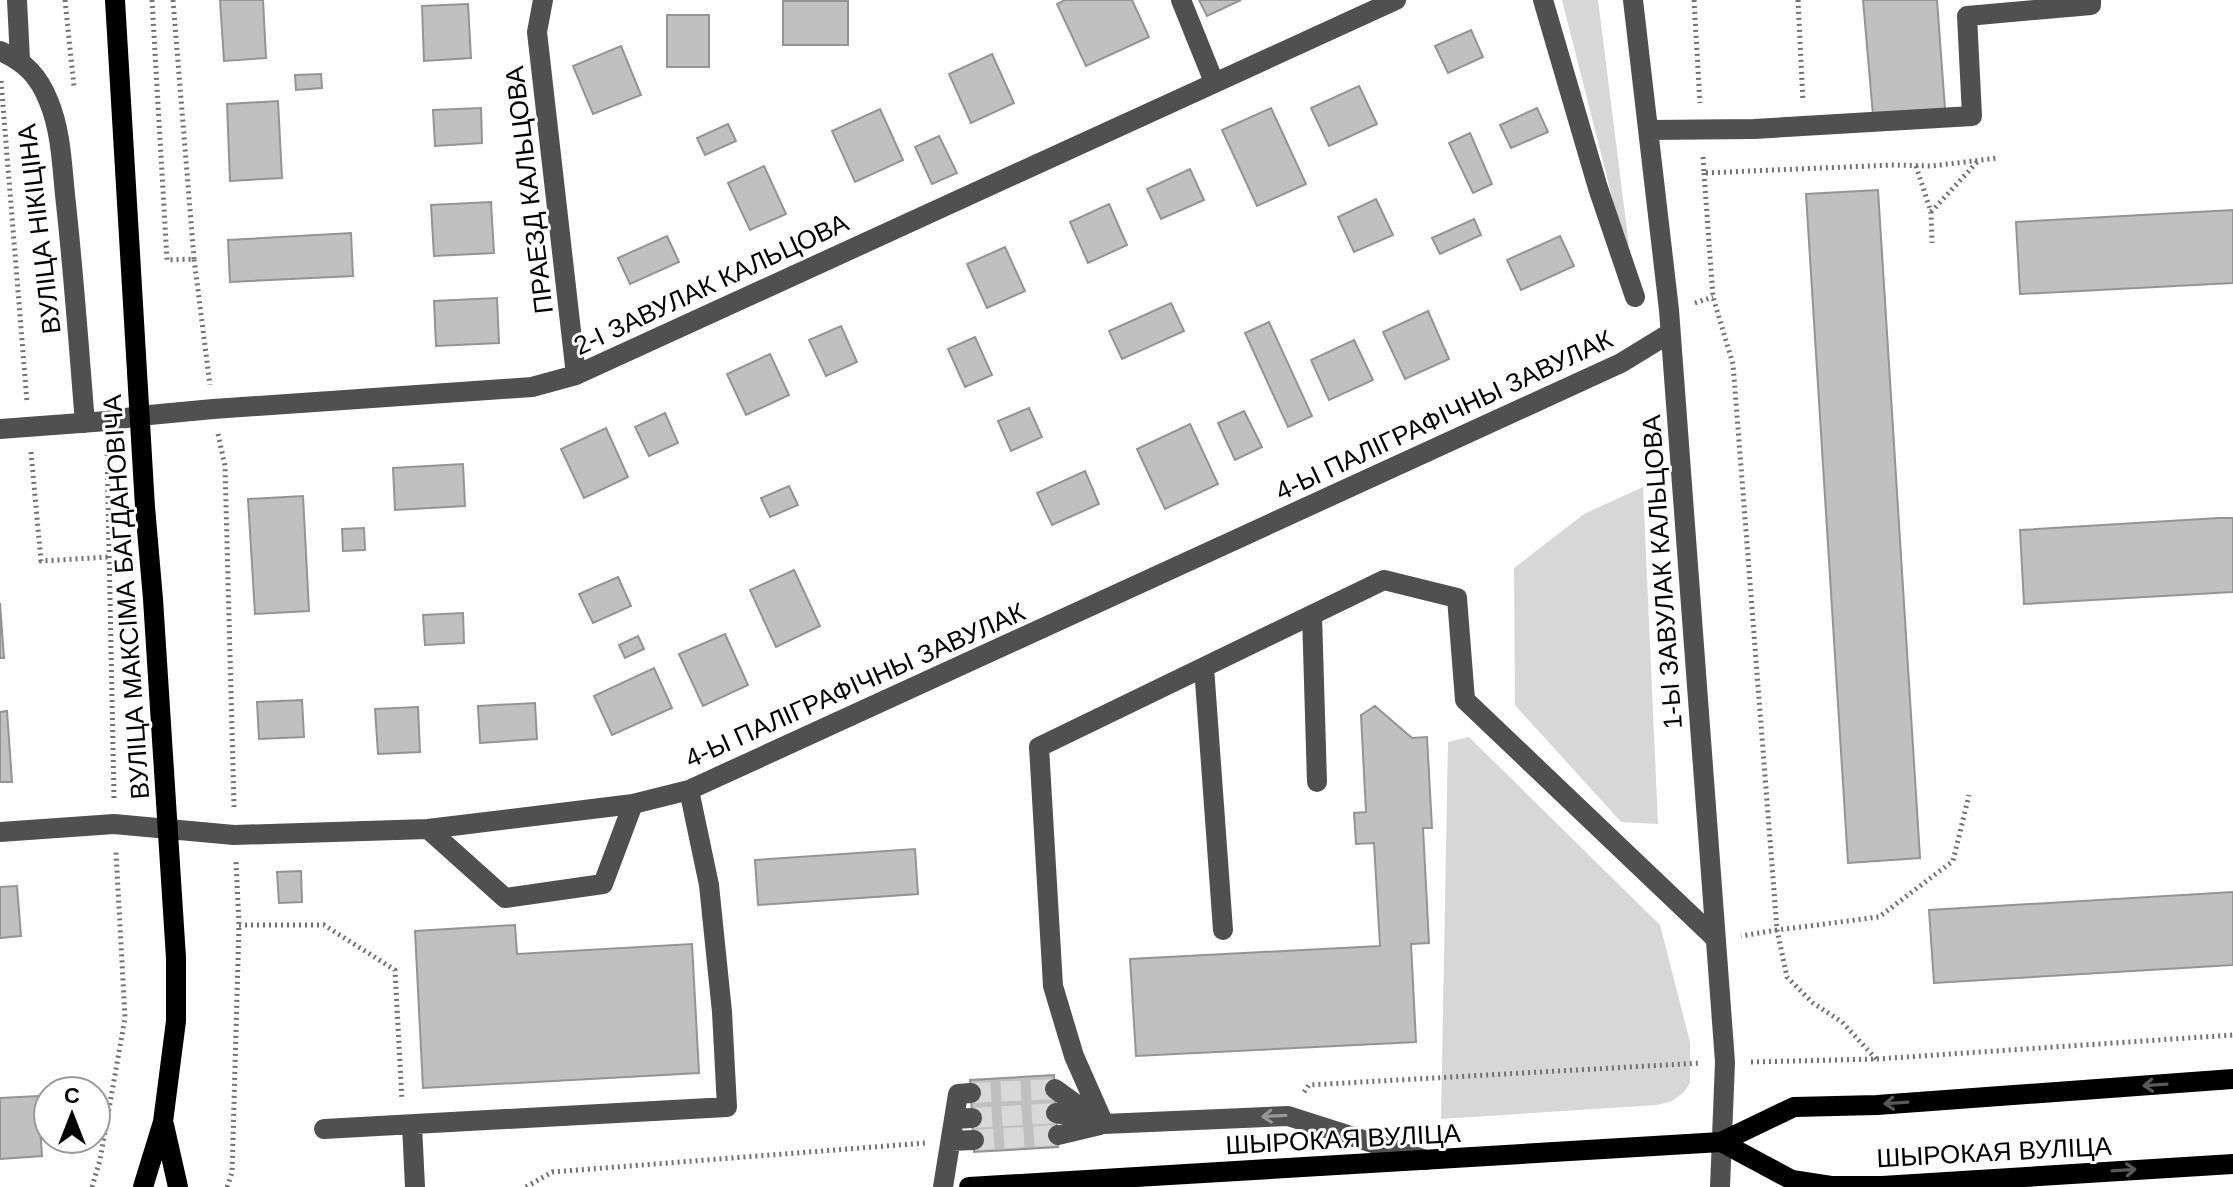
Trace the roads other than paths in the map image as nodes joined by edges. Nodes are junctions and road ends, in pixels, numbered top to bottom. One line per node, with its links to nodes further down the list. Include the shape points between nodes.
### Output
1 (17, 0): 10 (street)
2 (115, 0): 16 (main road, ВУЛІЦА МАКСІМА БАГДАНОВІЧА)
3 (543, 0): 15 (street, ПРАЕЗД КАЛЬЦОВА, via 537,32)
4 (1181, 0): 11 (street)
5 (1396, 0): 11 (street, 2-І ЗАВУЛАК КАЛЬЦОВА)
6 (1543, 0): 13 (street)
7 (1633, 0): 12 (street, 1-Ы ЗАВУЛАК КАЛЬЦОВА)
8 (2091, 0): 12 (street, via 2091,5 1967,16 1972,116)
9 (0, 51): 10 (street, ВУЛІЦА НІКІЦІНА)
10 (20, 60): 17 (street, ВУЛІЦА НІКІЦІНА, via 37,77 58,128)
11 (1214, 82): 15 (street, 2-І ЗАВУЛАК КАЛЬЦОВА)
12 (1649, 130): 14 (street, 1-Ы ЗАВУЛАК КАЛЬЦОВА)
13 (1635, 297)
14 (1670, 333): 22 (street, 4-Ы ПАЛІГРАФІЧНЫ ЗАВУЛАК, via 1621,363); 28 (street, 1-Ы ЗАВУЛАК КАЛЬЦОВА)
15 (576, 375): 16 (street, 2-І ЗАВУЛАК КАЛЬЦОВА, via 532,387)
16 (139, 416): 17 (street, 2-І ЗАВУЛАК КАЛЬЦОВА); 24 (main road, ВУЛІЦА МАКСІМА БАГДАНОВІЧА)
17 (85, 423): 18 (street, 2-І ЗАВУЛАК КАЛЬЦОВА)
18 (0, 429)
19 (1312, 615): 20 (street); 21 (street); 28 (street, via 1384,580 1457,598 1465,700)
20 (1204, 667): 27 (street); 34 (street, via 1039,747 1053,986 1074,1056)
21 (1317, 782)
22 (689, 790): 23 (street, 4-Ы ПАЛІГРАФІЧНЫ ЗАВУЛАК); 35 (street, via 709,885 727,1107)
23 (633, 804): 25 (street, 4-Ы ПАЛІГРАФІЧНЫ ЗАВУЛАК); 25 (street, via 603,884 505,898)
24 (168, 829): 25 (street, 4-Ы ПАЛІГРАФІЧНЫ ЗАВУЛАК, via 234,835); 26 (street, 4-Ы ПАЛІГРАФІЧНЫ ЗАВУЛАК, via 114,824); 33 (main road, ВУЛІЦА МАКСІМА БАГДАНОВІЧА, via 176,1021)
25 (428, 829)
26 (0, 832)
27 (1223, 930)
28 (1716, 939): 40 (street, 1-Ы ЗАВУЛАК КАЛЬЦОВА, via 1725,1062)
29 (2233, 1079): 40 (main road, ШЫРОКАЯ ВУЛІЦА, one-way to 40, via 1794,1107)
30 (1055, 1089): 34 (street)
31 (971, 1093): 39 (street, via 958,1094 963,1119)
32 (1056, 1113): 34 (street)
33 (163, 1122): 43 (main road, ВУЛІЦА МАКСІМА БАГДАНОВІЧА); 44 (main road)
34 (1104, 1124): 37 (street); 41 (street, one-way to 34, via 1288,1116)
35 (412, 1125): 36 (street); 45 (street)
36 (324, 1129)
37 (1058, 1135)
38 (974, 1140): 39 (street)
39 (951, 1141): 46 (street)
40 (1721, 1142): 41 (main road, ШЫРОКАЯ ВУЛІЦА); 42 (main road, ШЫРОКАЯ ВУЛІЦА, one-way to 42, via 1792,1180 1831,1186); 48 (street, 1-Ы ЗАВУЛАК КАЛЬЦОВА)
41 (1429, 1161): 47 (main road, ШЫРОКАЯ ВУЛІЦА)
42 (2233, 1164)
43 (143, 1187)
44 (178, 1187)
45 (415, 1187)
46 (943, 1187)
47 (969, 1187)
48 (1720, 1187)

